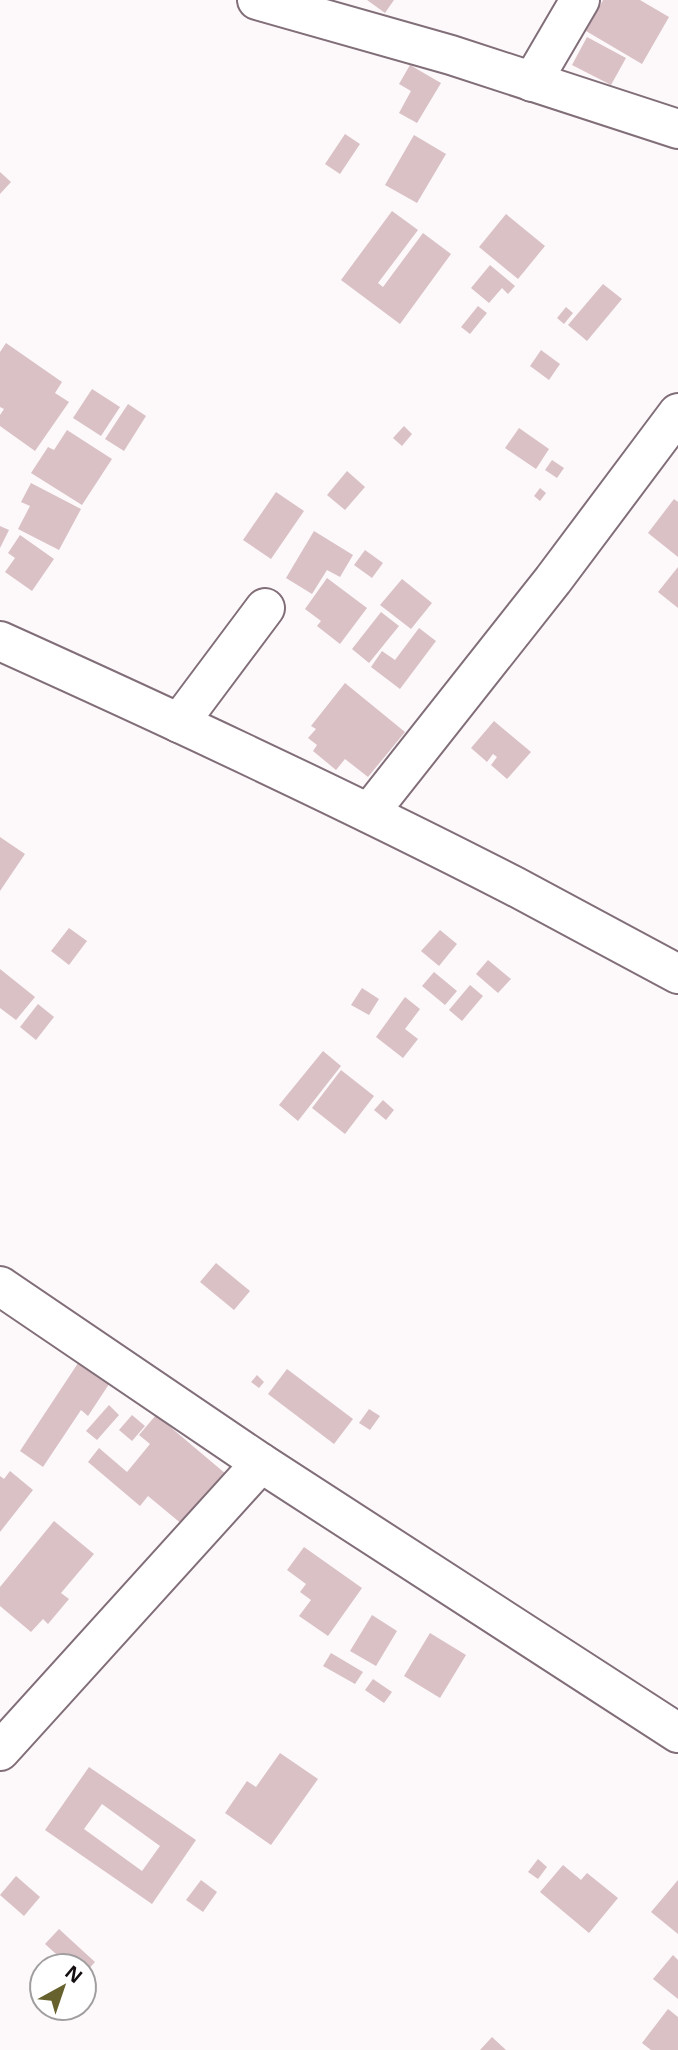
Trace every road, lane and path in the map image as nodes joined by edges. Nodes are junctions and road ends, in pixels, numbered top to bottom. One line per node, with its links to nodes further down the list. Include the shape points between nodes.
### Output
1 (257, 0): 3 (street)
2 (580, 0): 3 (street)
3 (532, 82): 4 (street)
4 (678, 129)
5 (678, 413): 9 (street)
6 (265, 608): 8 (street)
7 (0, 641): 8 (street)
8 (179, 723): 9 (street)
9 (369, 813): 10 (street)
10 (678, 975)
11 (0, 1286): 12 (street)
12 (261, 1463): 13 (street); 14 (street)
13 (678, 1732)
14 (0, 1751)

